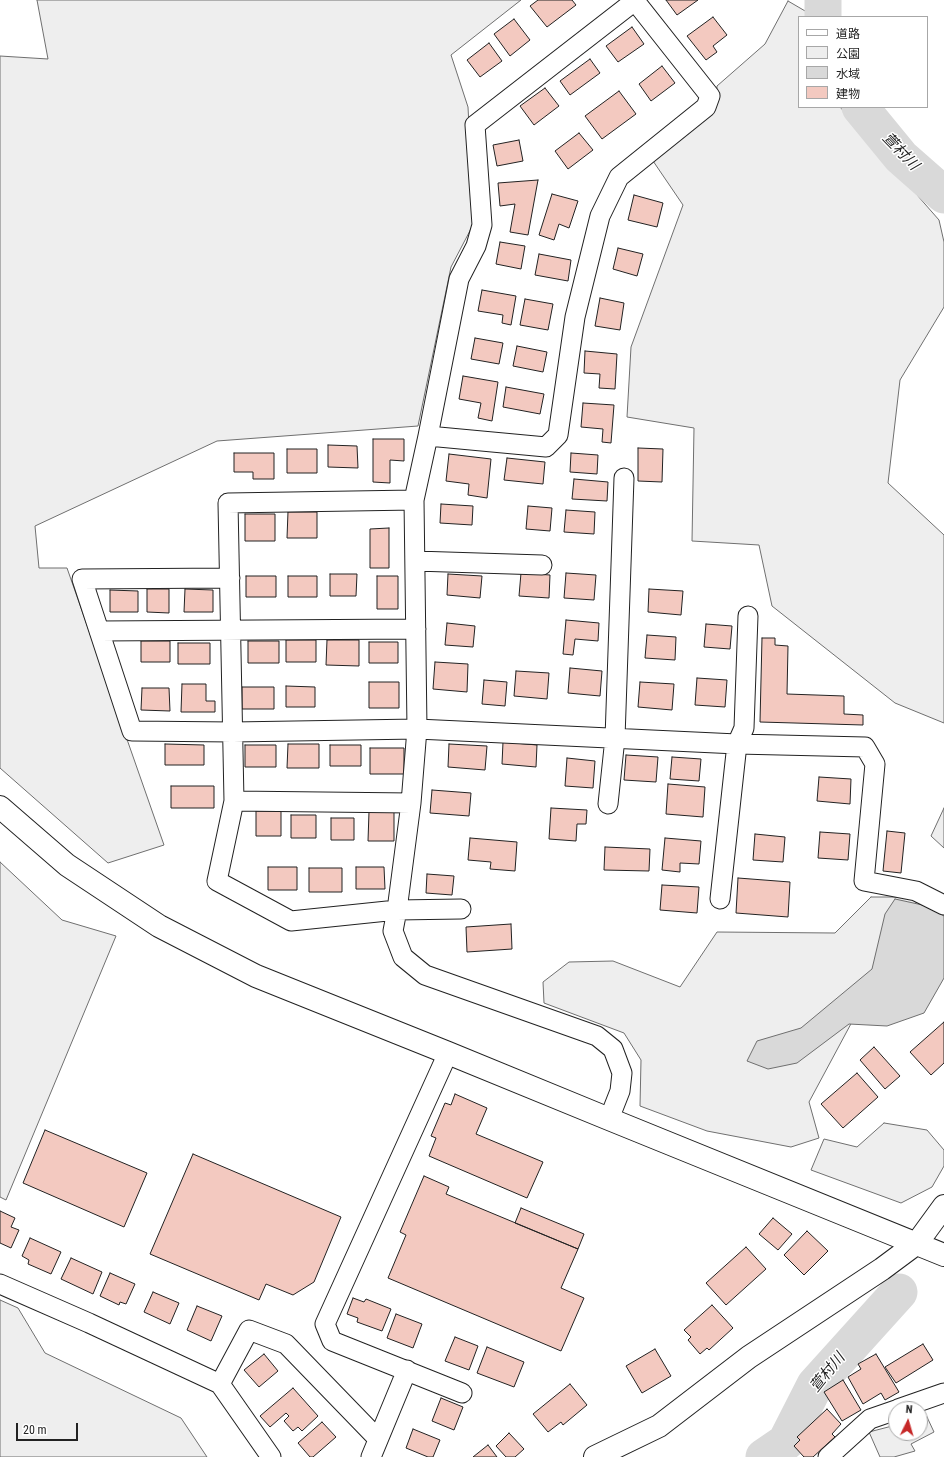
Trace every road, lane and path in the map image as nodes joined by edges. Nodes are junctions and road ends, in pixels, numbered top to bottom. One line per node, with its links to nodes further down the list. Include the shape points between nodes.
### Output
1 (636, 0): 2 (street, via 475,125 482,226 476,246 459,279); 2 (street, via 710,96 706,107 619,177 600,216 575,317 558,435 546,447)
2 (428, 436): 4 (street)
3 (624, 478): 14 (street)
4 (414, 500): 5 (street); 7 (street, via 228,503)
5 (415, 561): 6 (street); 9 (street)
6 (542, 565)
7 (230, 578): 10 (street); 11 (street, via 82,579)
8 (748, 616): 15 (street, via 744,728)
9 (416, 629): 10 (street); 12 (street)
10 (231, 630): 11 (street); 13 (street)
11 (99, 631): 13 (street, via 132,731)
12 (417, 729): 13 (street); 14 (street); 17 (street)
13 (232, 732): 16 (street)
14 (615, 738): 15 (street); 18 (street)
15 (737, 744): 20 (street); 21 (street, via 865,747 875,764 864,881 916,891)
16 (234, 801): 17 (street); 23 (street, via 217,881 291,921)
17 (411, 803): 23 (street)
18 (608, 804)
19 (0, 807): 24 (street, via 67,865 159,926 256,976)
20 (720, 899)
21 (944, 905)
22 (461, 909): 23 (street)
23 (397, 910): 25 (street, via 392,931 403,957 425,975 597,1036 613,1050 622,1073 620,1091)
24 (448, 1053): 25 (street); 30 (street, via 325,1324 332,1341)
25 (609, 1119): 27 (street)
26 (944, 1206): 27 (street)
27 (917, 1243): 28 (street); 39 (street, via 749,1357 659,1426)
28 (944, 1255)
29 (0, 1284): 31 (street)
30 (407, 1370): 32 (street); 36 (street)
31 (220, 1384): 36 (street, via 249,1330 286,1344); 37 (street)
32 (462, 1393)
33 (944, 1393): 34 (street)
34 (920, 1401)
35 (888, 1412): 40 (street, via 870,1419)
36 (378, 1439): 38 (street)
37 (271, 1457)
38 (371, 1457)
39 (595, 1457)
40 (828, 1457)

